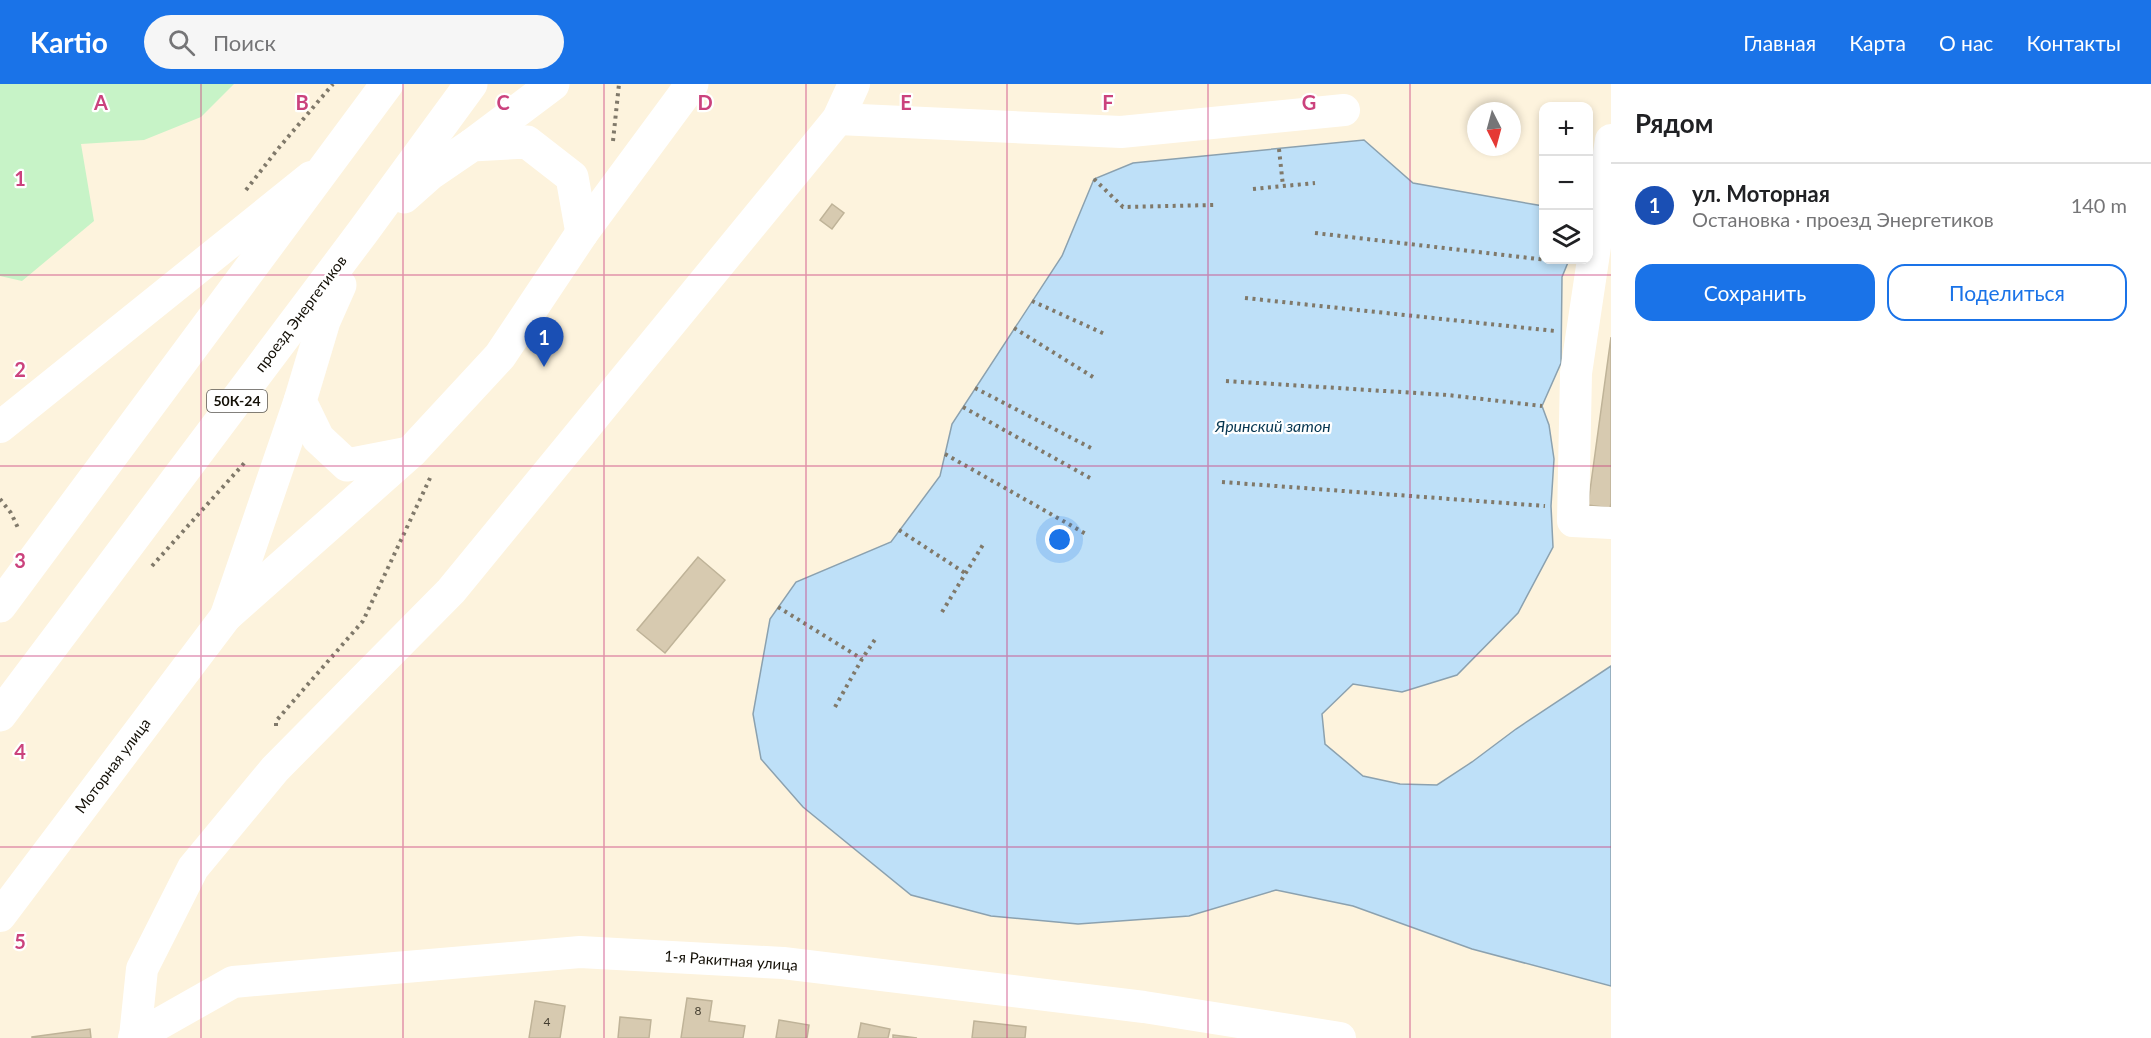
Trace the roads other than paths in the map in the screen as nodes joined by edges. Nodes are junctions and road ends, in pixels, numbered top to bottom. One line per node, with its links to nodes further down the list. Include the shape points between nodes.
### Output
1 (364, 84): 9 (main road)
2 (387, 84): 9 (main road)
3 (471, 84): 13 (main road, проезд Энергетиков / 50К-24)
4 (553, 84): 11 (main road)
5 (692, 84): 14 (main road)
6 (854, 84): 8 (street)
7 (1344, 110): 8 (street, via 1120,132)
8 (838, 119): 23 (street, via 451,591 275,769 193,868 141,969)
9 (358, 122): 12 (main road)
10 (1611, 140): 18 (street, via 1576,373 1573,521)
11 (472, 145): 13 (main road, via 431,173); 14 (main road, via 527,142 572,177)
12 (331, 162): 16 (street); 19 (main road)
13 (362, 233): 15 (main road, via 324,321); 21 (main road, проезд Энергетиков / 50К-24)
14 (582, 233): 17 (main road, via 500,356)
15 (300, 401): 17 (main road, via 318,438 347,465); 20 (main road)
16 (0, 427)
17 (421, 464): 20 (main road)
18 (1611, 523)
19 (0, 606)
20 (226, 615): 22 (street, Моторная улица)
21 (0, 715)
22 (0, 916)
23 (135, 1037): 24 (street, 1-я Ракитная улица, via 233,982 580,952 783,963 1144,1007)
24 (1340, 1038)

